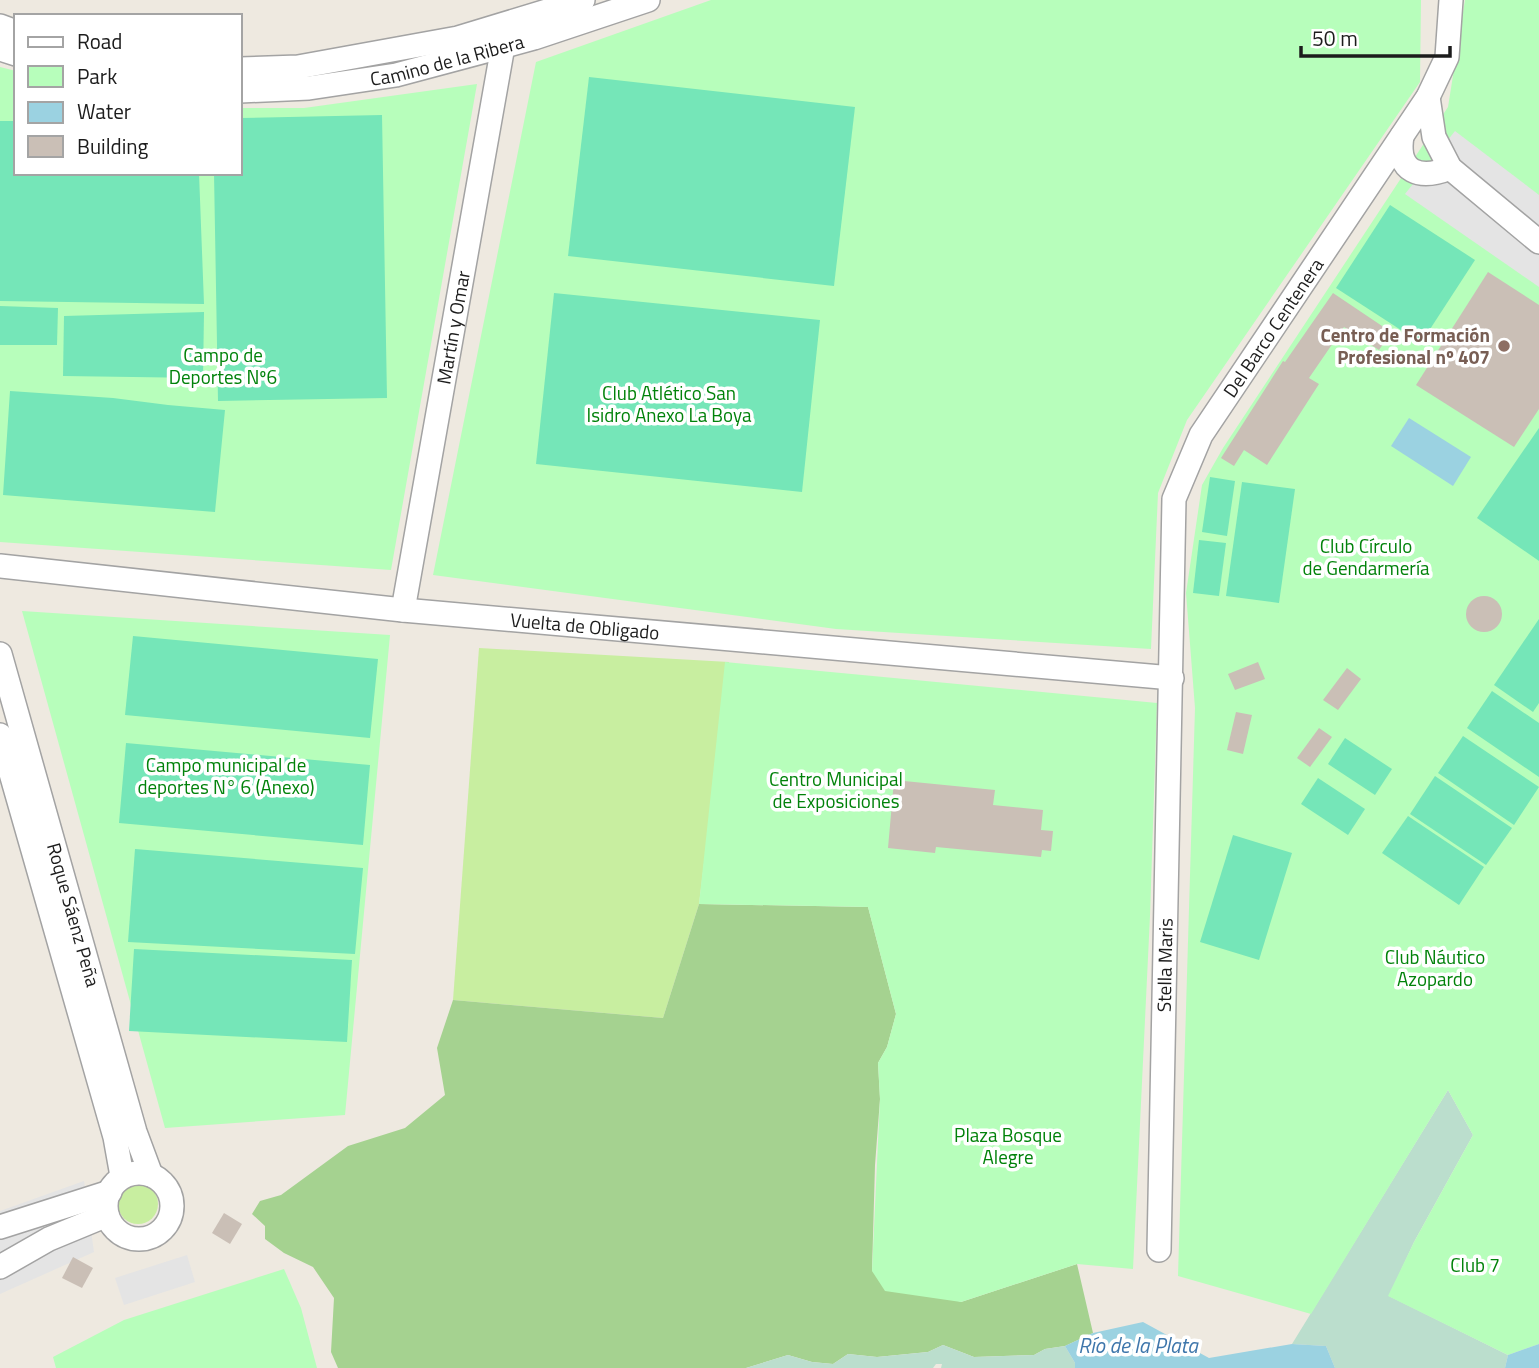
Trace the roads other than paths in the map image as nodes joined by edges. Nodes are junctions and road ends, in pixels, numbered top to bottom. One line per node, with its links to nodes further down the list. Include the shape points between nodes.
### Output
1 (583, 0): 5 (street, Camino de la Ribera, via 458,38 298,67)
2 (649, 0): 4 (street, Camino de la Ribera)
3 (1451, 0): 7 (street, Del Barco Centenera, via 1447,57)
4 (503, 46): 6 (street, Camino de la Ribera, via 396,75 309,88); 12 (street, Martín y Omar)
5 (242, 69)
6 (242, 91)
7 (1428, 97): 8 (street, Del Barco Centenera); 9 (street, via 1434,137)
8 (1402, 136): 9 (street, via 1400,150 1409,169 1434,174); 14 (street, Del Barco Centenera, via 1201,435 1174,499)
9 (1450, 168): 10 (street)
10 (1539, 242)
11 (0, 566): 12 (street, Vuelta de Obligado)
12 (403, 610): 14 (street, Vuelta de Obligado)
13 (0, 654): 16 (street, Roque Sáenz Peña)
14 (1172, 678): 20 (street, Stella Maris)
15 (0, 735): 17 (street, Roque Sáenz Peña, via 111,1124)
16 (151, 1175): 17 (street, via 134,1174); 18 (street, Roque Sáenz Peña, via 168,1189 173,1202 163,1228 152,1236 134,1239 117,1231)
17 (116, 1184): 18 (street, Roque Sáenz Peña, via 107,1197); 19 (street)
18 (107, 1215): 21 (street, via 49,1239)
19 (0, 1227)
20 (1159, 1250)
21 (0, 1267)

